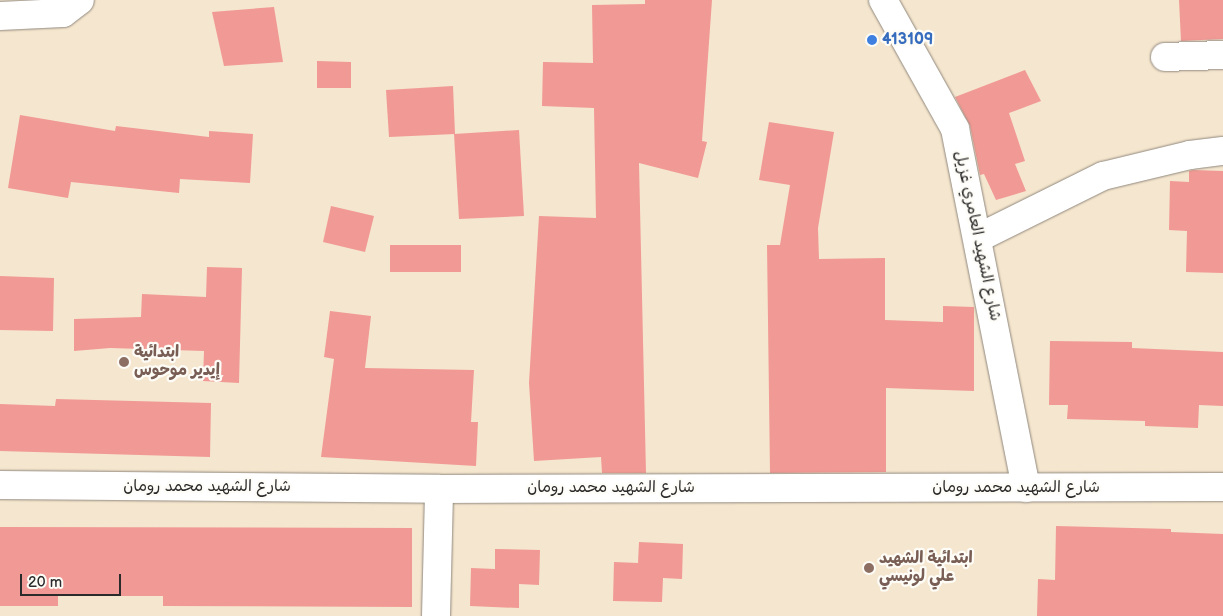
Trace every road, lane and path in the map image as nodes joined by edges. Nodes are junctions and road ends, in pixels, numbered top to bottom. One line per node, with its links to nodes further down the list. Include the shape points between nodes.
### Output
1 (80, 0): 3 (street, via 63,13)
2 (883, 0): 7 (street, شارع الشهيد العامري غزيل, via 955,129)
3 (0, 16)
4 (1223, 55): 5 (street)
5 (1165, 57)
6 (1223, 151): 7 (street, via 1190,155 1103,176)
7 (978, 238): 10 (street, شارع الشهيد العامري غزيل)
8 (0, 485): 11 (street, شارع الشهيد محمد رومان)
9 (1223, 487): 10 (street, شارع الشهيد محمد رومان)
10 (1026, 488): 11 (street, شارع الشهيد محمد رومان)
11 (439, 489): 12 (street)
12 (436, 616)

